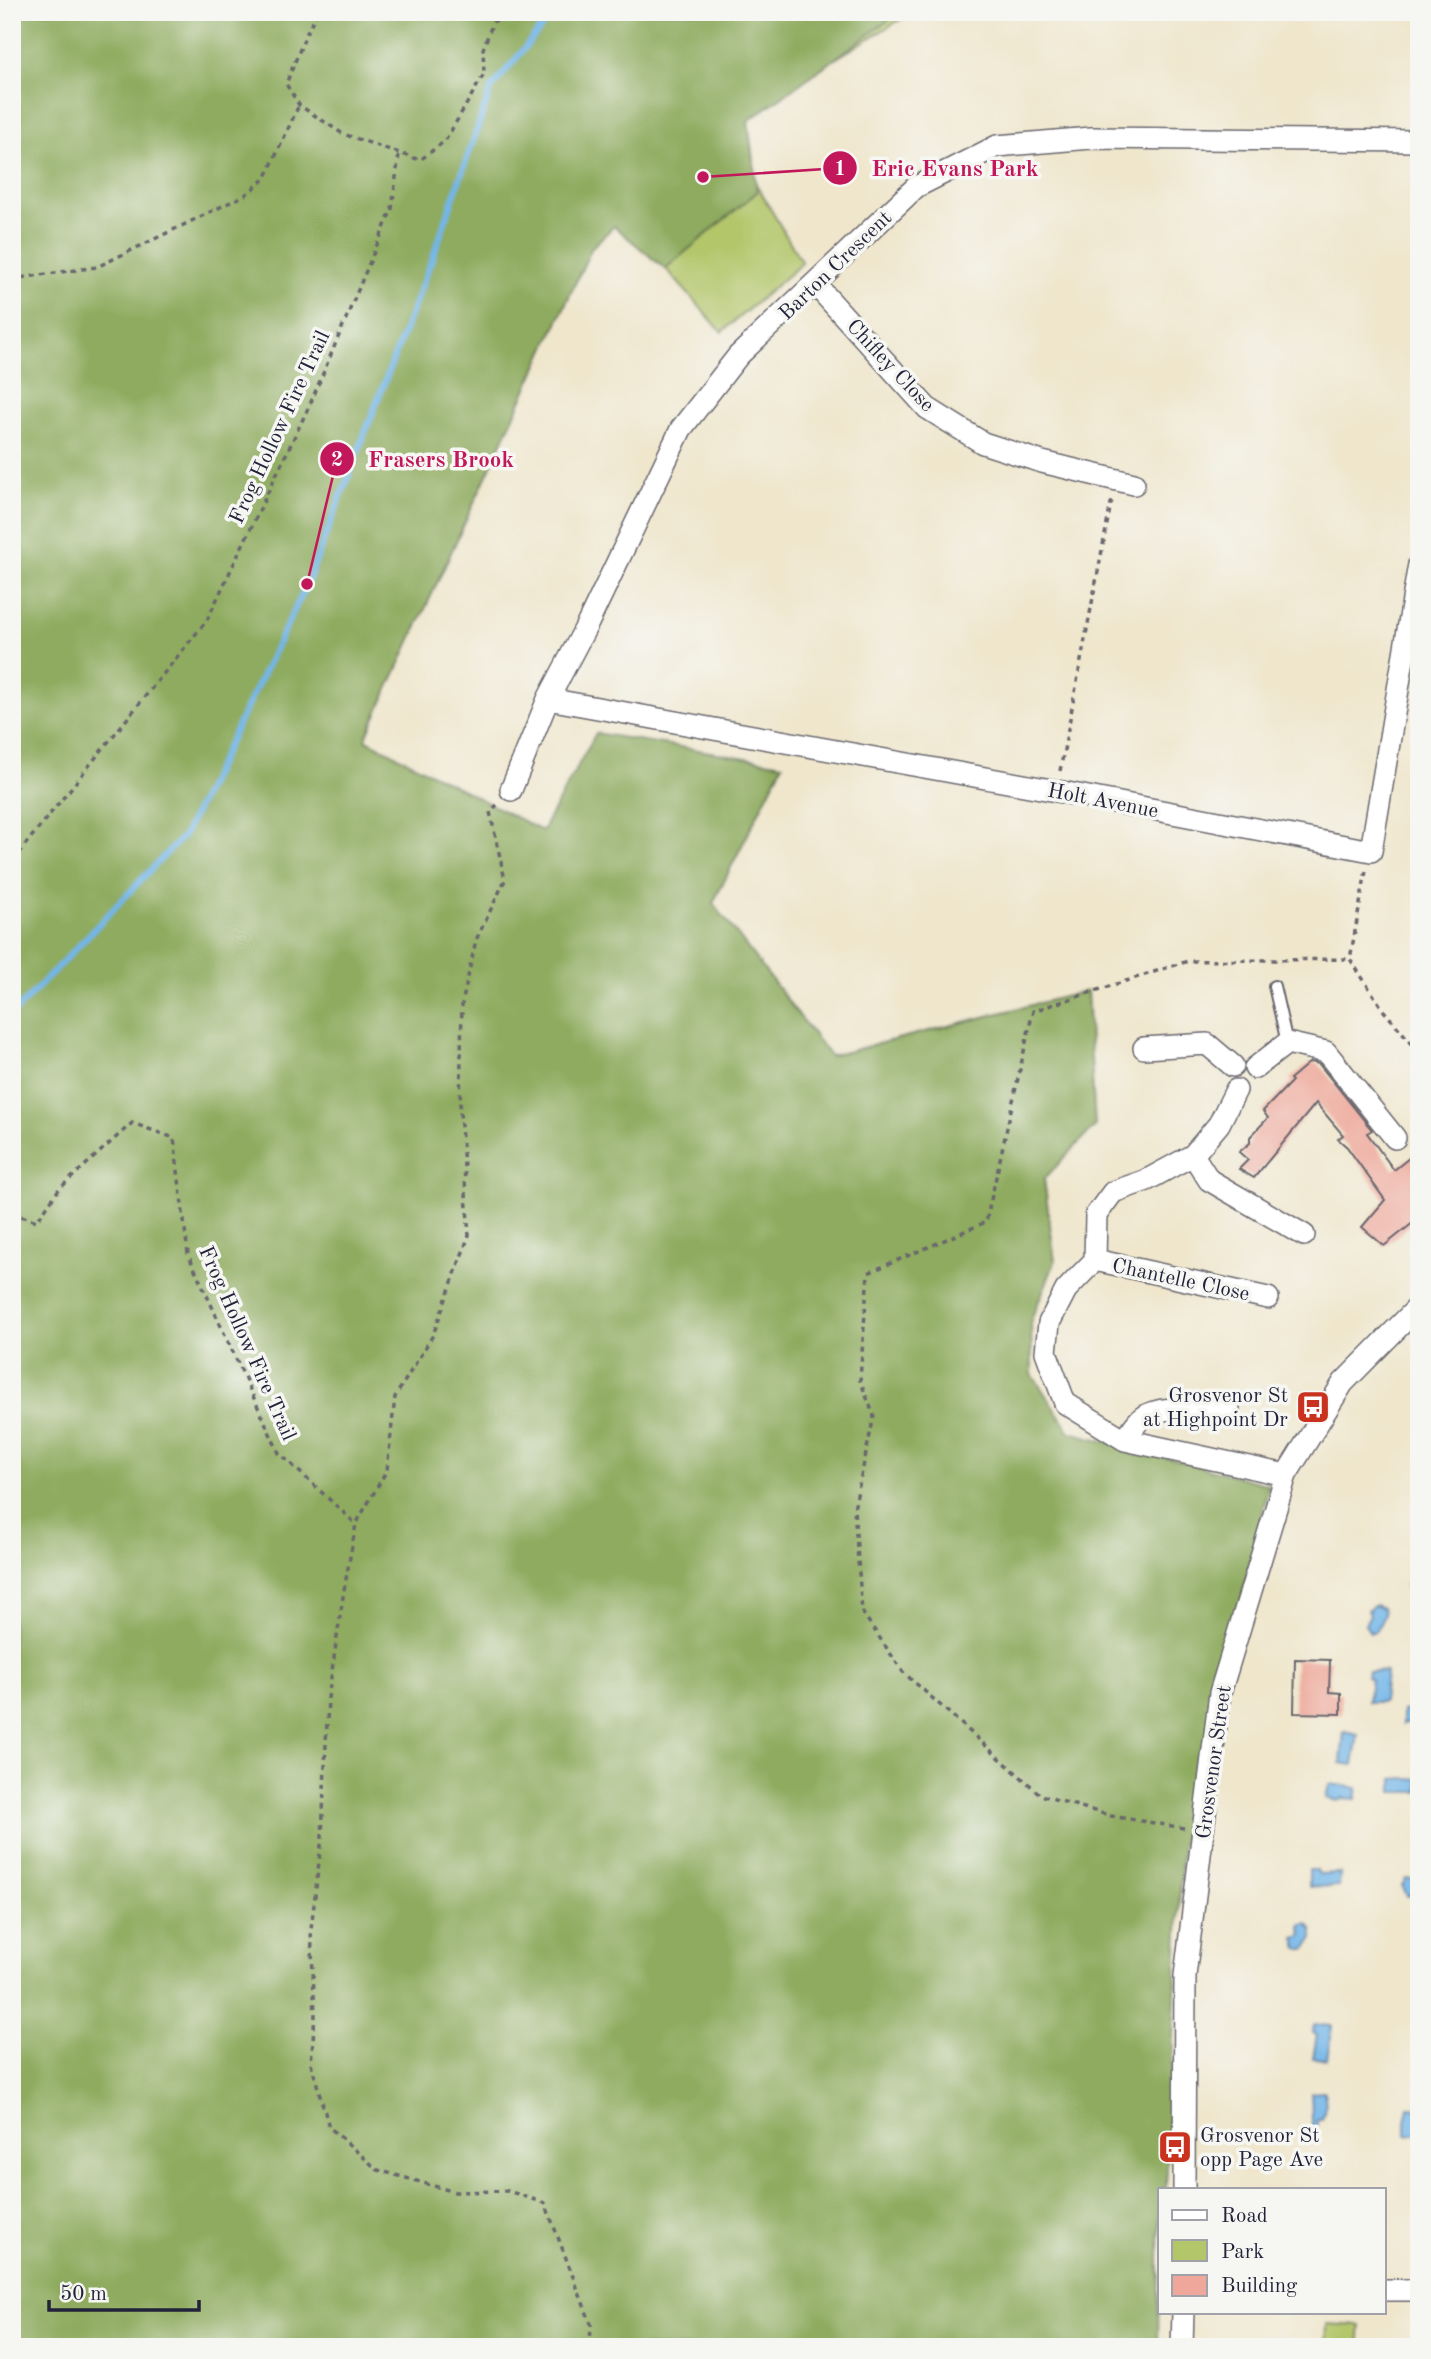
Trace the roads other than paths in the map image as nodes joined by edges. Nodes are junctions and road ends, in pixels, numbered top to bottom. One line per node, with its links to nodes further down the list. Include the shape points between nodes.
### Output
1 (1419, 141): 2 (street, Barton Crescent, via 1091,138 997,146 916,187)
2 (816, 285): 3 (street, Chifley Close, via 927,408 983,443); 5 (street, Barton Crescent, via 738,356 681,429)
3 (1134, 484)
4 (1419, 564): 5 (street, Holt Avenue, via 1371,851)
5 (548, 699): 6 (street, Barton Crescent)
6 (511, 790)
7 (1275, 986): 8 (lane)
8 (1287, 1043): 11 (street); 13 (street, via 1326,1052)
9 (1144, 1048): 10 (street, via 1207,1044)
10 (1233, 1066): 11 (street, via 1247,1062); 12 (street, via 1228,1079)
11 (1255, 1068): 12 (street, via 1258,1078 1254,1087)
12 (1236, 1090): 14 (street, via 1219,1124)
13 (1395, 1138)
14 (1193, 1155): 15 (street, via 1209,1180); 16 (street, via 1113,1192 1096,1215)
15 (1304, 1235)
16 (1095, 1260): 17 (street, Chantelle Close); 20 (street, via 1060,1301 1049,1324 1046,1352 1065,1403)
17 (1268, 1297)
18 (1419, 1306): 21 (street, Grosvenor Street, via 1343,1383)
19 (1229, 1409): 20 (street, via 1204,1407 1147,1415)
20 (1125, 1440): 21 (street)
21 (1286, 1475): 22 (street, Grosvenor Street, via 1220,1693 1185,1976)
22 (1184, 2188)
23 (1386, 2290): 24 (street)
24 (1419, 2290)
25 (1183, 2314): 26 (street)
26 (1182, 2347)

